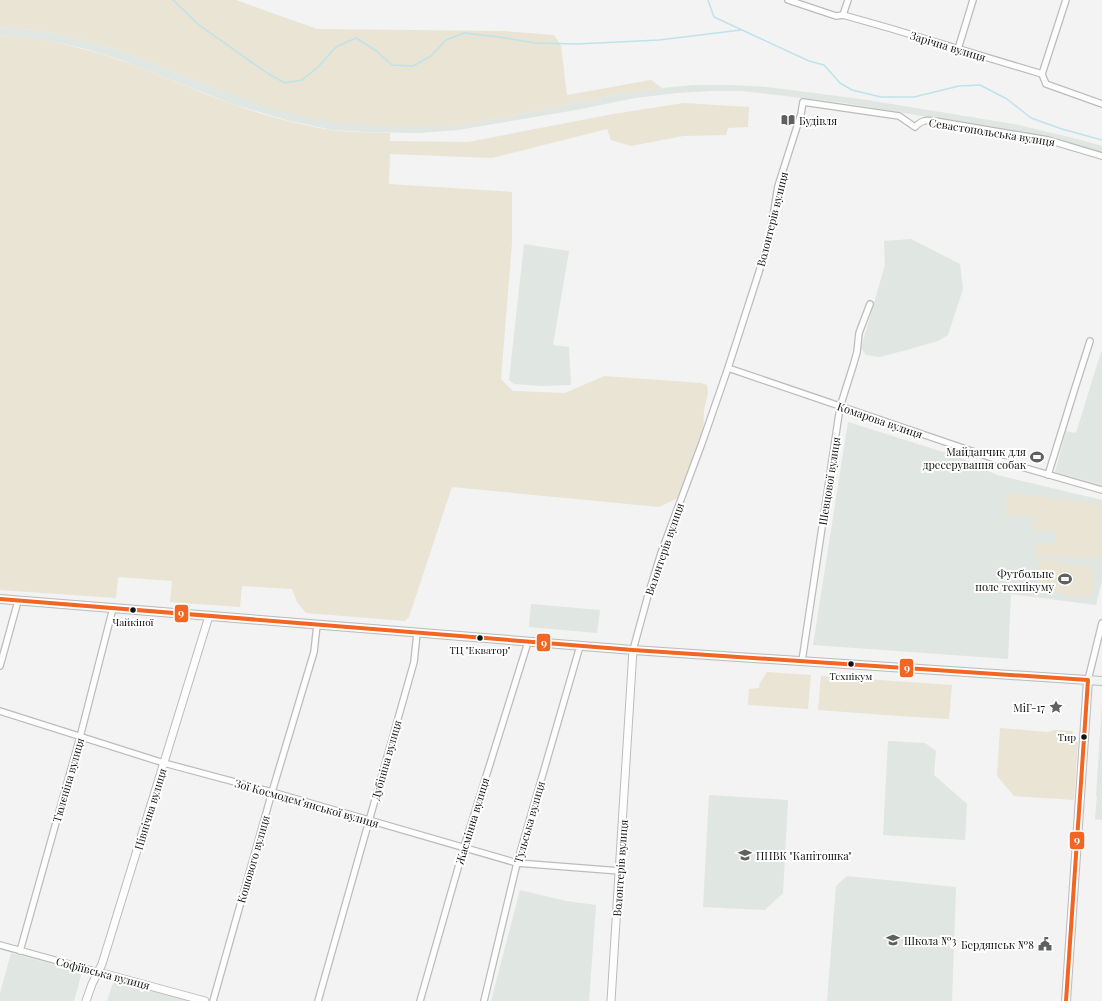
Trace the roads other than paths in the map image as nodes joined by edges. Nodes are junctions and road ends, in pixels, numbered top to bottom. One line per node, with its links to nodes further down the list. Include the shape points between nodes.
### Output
1 (788, 0): 5 (street, Зарічна вулиця, via 836,16)
2 (848, 0): 5 (street)
3 (973, 0): 6 (street)
4 (1066, 0): 7 (street)
5 (843, 15): 6 (street, Зарічна вулиця)
6 (958, 49): 7 (street, Зарічна вулиця)
7 (1042, 74): 8 (street, Зарічна вулиця, via 1046,84)
8 (1102, 104)
9 (801, 114): 10 (street, Севастопольська вулиця, via 803,102 899,116 915,127 924,120 935,121 1048,140); 13 (street, Волонтерів вулиця, via 778,186 770,234)
10 (1102, 156)
11 (870, 304): 14 (street, Шевцової вулиця, via 859,333 856,357)
12 (1090, 341): 15 (street)
13 (728, 368): 14 (street, Комарова вулиця); 26 (street, Волонтерів вулиця, via 662,553)
14 (840, 407): 15 (street, Комарова вулиця); 27 (street, Шевцової вулиця)
15 (1048, 475): 16 (street, Комарова вулиця)
16 (1102, 490)
17 (0, 599): 18 (main road)
18 (18, 600): 19 (main road); 28 (street)
19 (113, 608): 20 (main road); 32 (street, Тюлєніна вулиця)
20 (208, 616): 22 (main road); 33 (street, Північна вулиця)
21 (1102, 623): 29 (street)
22 (317, 625): 23 (main road); 34 (street, Кошового вулиця, via 314,652)
23 (417, 633): 24 (main road); 35 (street, Дубініна вулиця, via 414,662)
24 (528, 642): 25 (main road); 36 (street, Жасмінна вулиця)
25 (580, 646): 26 (main road); 37 (street, Тульська вулиця)
26 (633, 650): 27 (main road); 38 (street, Волонтерів вулиця)
27 (802, 661): 29 (main road)
28 (0, 666)
29 (1088, 680): 30 (main road); 49 (main road)
30 (1102, 681)
31 (0, 711): 32 (street, Зої Космодем’янської вулиця)
32 (80, 736): 33 (street, Зої Космодем’янської вулиця); 40 (street, Тюлєніна вулиця)
33 (164, 763): 34 (street, Зої Космодем’янської вулиця); 41 (street, Північна вулиця)
34 (272, 792): 35 (street, Зої Космодем’янської вулиця); 44 (street, Кошового вулиця)
35 (370, 820): 36 (street, Зої Космодем’янської вулиця); 45 (street, Дубініна вулиця)
36 (464, 847): 37 (street, Зої Космодем’янської вулиця); 46 (street, Жасмінна вулиця)
37 (517, 863): 38 (street, Зої Космодем’янської вулиця); 47 (street, Тульська вулиця)
38 (620, 871): 48 (street, Волонтерів вулиця)
39 (0, 945): 40 (street, Софіївська вулиця)
40 (20, 951): 41 (street, Софіївська вулиця)
41 (98, 972): 42 (street, Північна вулиця); 43 (street, Софіївська вулиця)
42 (86, 1001)
43 (205, 1001)
44 (213, 1001)
45 (318, 1001)
46 (420, 1001)
47 (484, 1001)
48 (611, 1001)
49 (1066, 1001)

